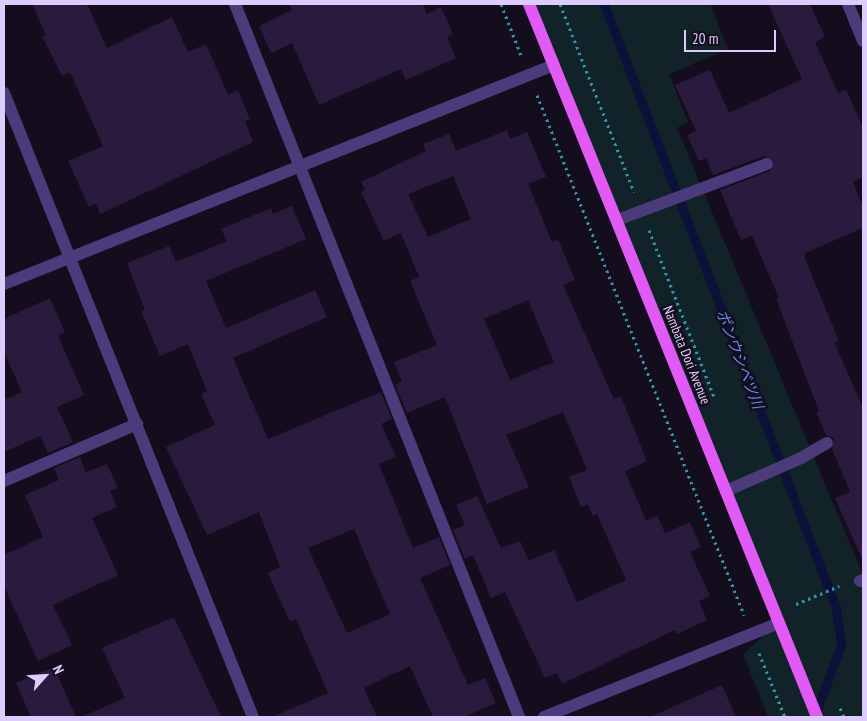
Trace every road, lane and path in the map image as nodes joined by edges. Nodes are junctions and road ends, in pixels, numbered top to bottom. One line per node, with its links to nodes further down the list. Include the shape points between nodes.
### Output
1 (235, 4): 12 (street)
2 (501, 4): 7 (path)
3 (529, 4): 8 (main road, Nambata Dori Avenue)
4 (560, 4): 13 (path)
5 (848, 4): 6 (street)
6 (863, 41)
7 (523, 59)
8 (554, 65): 12 (street); 14 (main road, Nambata Dori Avenue)
9 (534, 87): 26 (path)
10 (4, 93): 15 (street)
11 (767, 164): 13 (street)
12 (300, 166): 15 (street); 30 (street)
13 (641, 211): 14 (street); 17 (path)
14 (617, 220): 21 (main road, Nambata Dori Avenue)
15 (70, 258): 16 (street); 18 (street)
16 (4, 284)
17 (716, 400)
18 (138, 424): 20 (street); 29 (street)
19 (827, 443): 21 (street, via 801,458)
20 (4, 480)
21 (726, 490): 27 (main road, Nambata Dori Avenue)
22 (844, 584): 24 (path)
23 (792, 595): 24 (path)
24 (796, 604): 25 (path)
25 (799, 612)
26 (746, 620)
27 (779, 623): 31 (street); 33 (main road, Nambata Dori Avenue)
28 (757, 648): 32 (path)
29 (252, 717)
30 (519, 717)
31 (544, 717)
32 (785, 717)
33 (817, 717)

